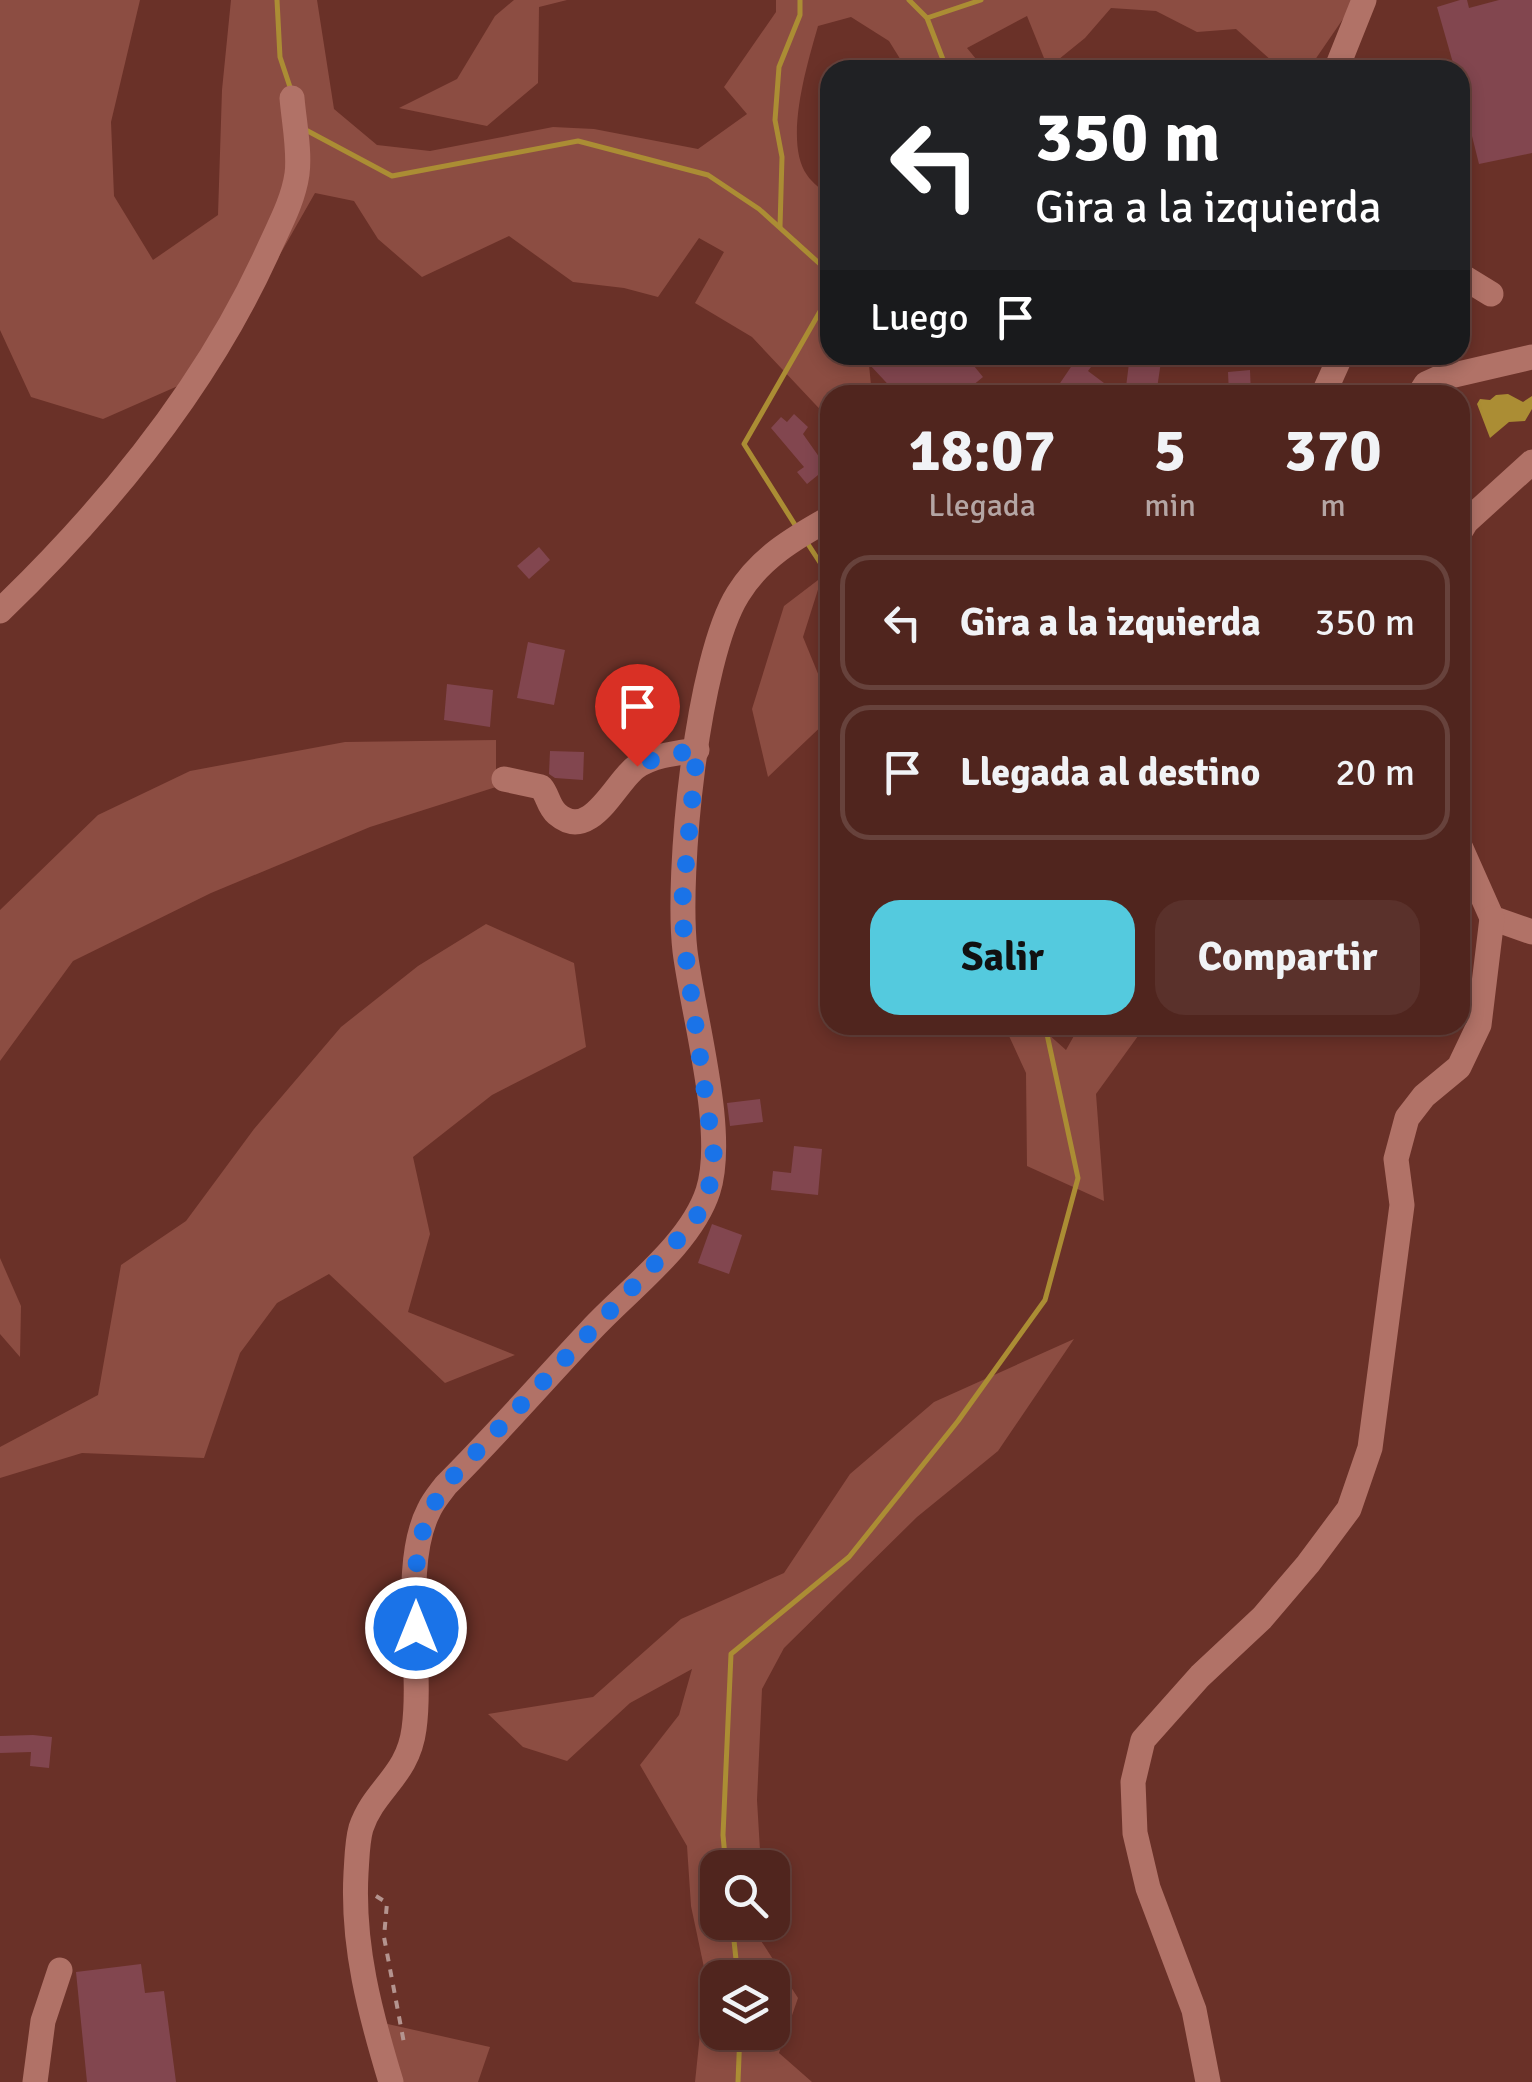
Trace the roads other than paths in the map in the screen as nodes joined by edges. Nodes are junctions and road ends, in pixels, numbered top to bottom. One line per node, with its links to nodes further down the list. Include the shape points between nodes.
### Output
1 (1364, 0): 2 (street)
2 (1340, 60)
3 (292, 98): 11 (street, via 298,171 250,289 126,478)
4 (1470, 281): 5 (street)
5 (1492, 294)
6 (1532, 357): 7 (street)
7 (1425, 385)
8 (1532, 462): 9 (street)
9 (1470, 518)
10 (820, 524): 12 (street, via 763,561 738,594 721,629)
11 (0, 611)
12 (697, 750): 13 (street, via 637,766 603,807 574,820 560,818 542,787); 19 (street, via 682,904 712,1120 709,1188 682,1235 446,1484 428,1511 416,1566 414,1730 406,1763 361,1828 356,1882 362,1978)
13 (504, 779)
14 (1470, 868): 15 (street)
15 (1492, 918): 16 (street); 20 (street, via 1479,1024 1459,1068 1407,1118 1396,1159 1402,1205 1370,1448 1349,1509 1262,1618 1143,1740 1133,1782 1134,1833 1194,2010)
16 (1532, 932)
17 (60, 1970): 18 (street, via 43,2021)
18 (35, 2082)
19 (391, 2082)
20 (1208, 2082)

